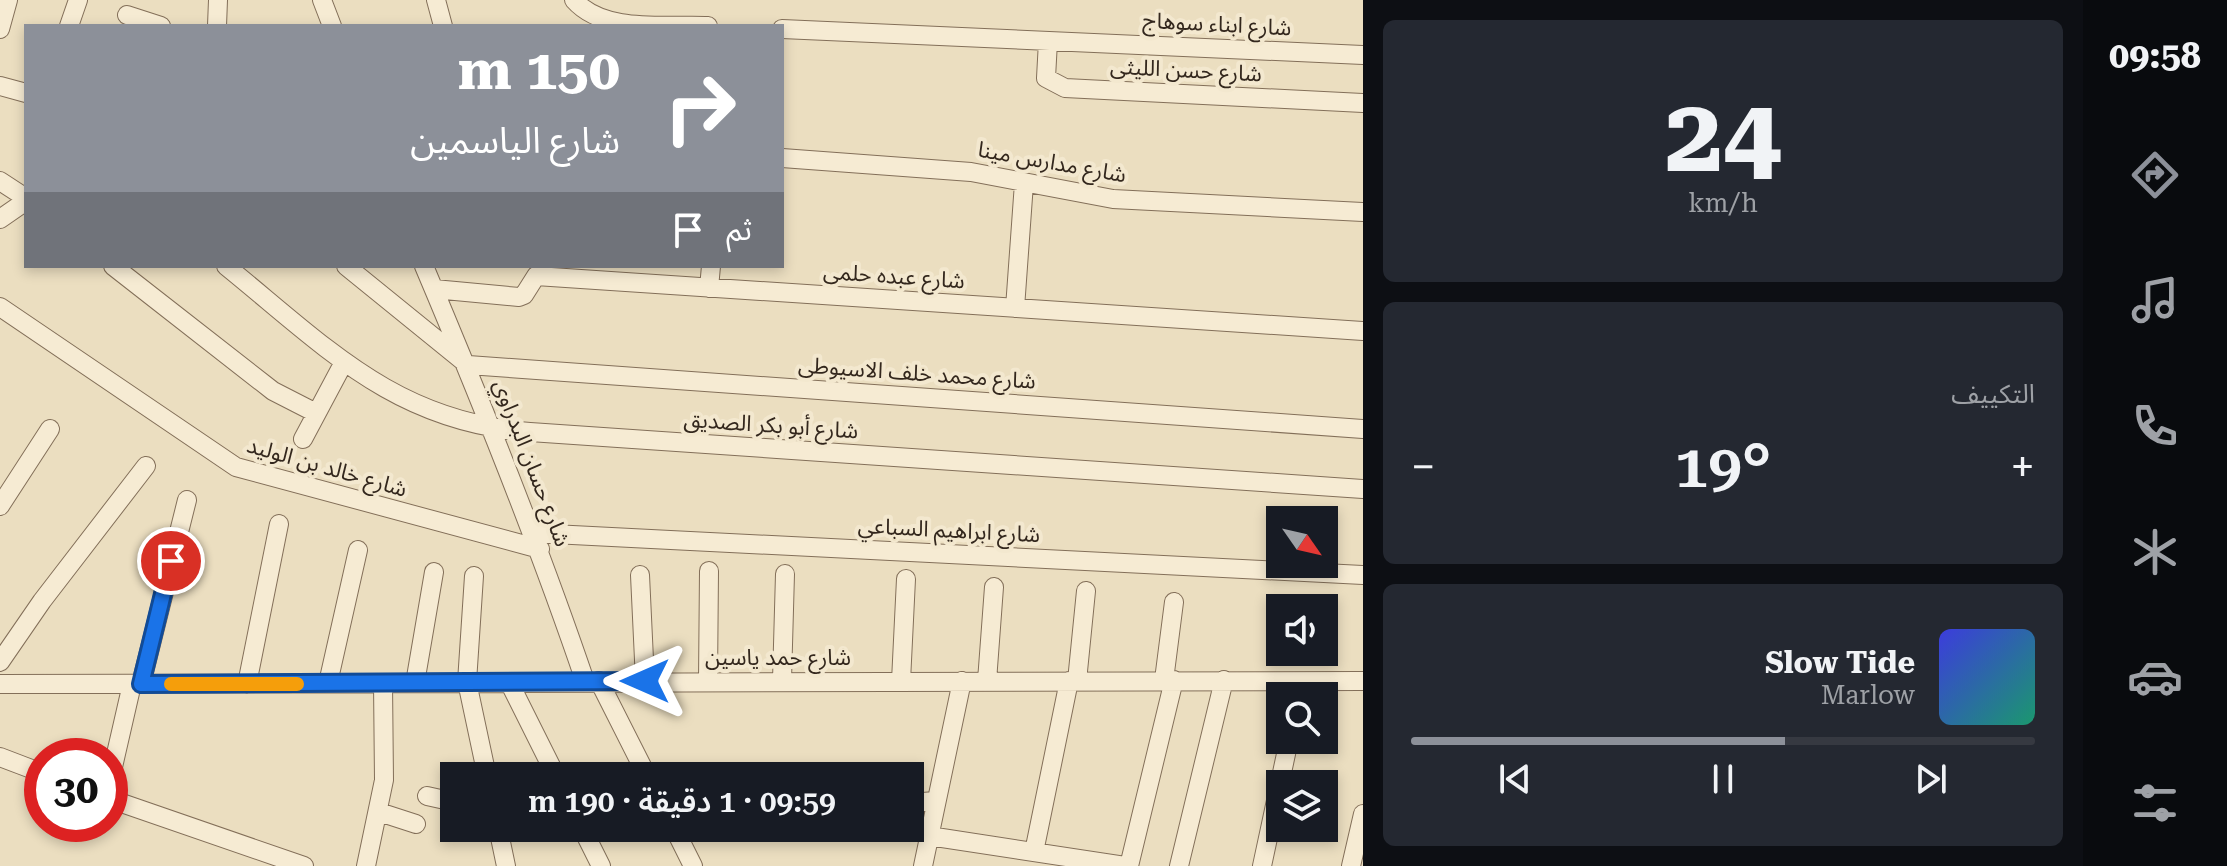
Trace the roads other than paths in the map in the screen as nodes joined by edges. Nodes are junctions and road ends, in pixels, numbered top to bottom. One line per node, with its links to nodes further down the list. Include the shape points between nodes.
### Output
1 (8, 0): 14 (street)
2 (78, 0): 8 (street)
3 (218, 0): 10 (street)
4 (322, 0): 11 (street)
5 (436, 0): 12 (street)
6 (574, 0): 13 (street, via 609,22)
7 (127, 15): 9 (street)
8 (70, 24)
9 (155, 24)
10 (217, 24)
11 (331, 24)
12 (442, 24)
13 (658, 24)
14 (0, 29)
15 (784, 29): 16 (street, شارع ابناء سوهاج)
16 (1048, 41): 17 (street, شارع ابناء سوهاج); 20 (street, شارع حسن الليثى, via 1046,78 1065,88)
17 (1363, 55)
18 (0, 86): 19 (street)
19 (24, 92)
20 (1363, 103)
21 (784, 158): 23 (street, شارع مدارس مينا, via 971,172)
22 (0, 181): 24 (street)
23 (1024, 183): 26 (street, شارع مدارس مينا, via 1113,199); 36 (street)
24 (24, 199)
25 (24, 201): 27 (street)
26 (1363, 212)
27 (0, 219)
28 (116, 268): 40 (street, via 273,391)
29 (228, 268): 38 (street, شارع أبو بكر الصديق)
30 (348, 268): 39 (street)
31 (425, 268): 34 (street, شارع حسان البدراوي)
32 (711, 268): 33 (street)
33 (709, 288): 34 (street, شارع عبده حلمى, via 536,276 519,297); 36 (street, شارع عبده حلمى)
34 (434, 289): 39 (street, شارع حسان البدراوي)
35 (0, 307): 50 (street, شارع خالد بن الوليد, via 236,467)
36 (1015, 308): 37 (street, شارع عبده حلمى)
37 (1363, 331)
38 (344, 362): 40 (street); 41 (street, شارع أبو بكر الصديق, via 406,402)
39 (468, 365): 41 (street, شارع حسان البدراوي); 43 (street, شارع محمد خلف الاسيوطى)
40 (316, 413): 44 (street)
41 (492, 428): 46 (street, شارع أبو بكر الصديق); 50 (street, شارع حسان البدراوي)
42 (50, 429): 48 (street)
43 (1363, 429)
44 (303, 439)
45 (146, 466): 62 (street)
46 (1363, 489)
47 (187, 500): 80 (street)
48 (0, 506)
49 (279, 524): 81 (street)
50 (536, 541): 56 (street, شارع ابراهيم السباعي); 67 (street, شارع حسان البدراوي)
51 (358, 550): 76 (street)
52 (709, 571): 63 (street)
53 (434, 572): 78 (street)
54 (785, 574): 64 (street)
55 (640, 575): 68 (street)
56 (1363, 575)
57 (474, 576): 74 (street)
58 (906, 579): 69 (street)
59 (994, 587): 71 (street)
60 (1086, 591): 72 (street)
61 (1174, 602): 65 (street)
62 (0, 662)
63 (708, 680): 64 (street, شارع حمد ياسين); 68 (street, شارع حمد ياسين)
64 (782, 680): 69 (street, شارع حمد ياسين)
65 (1169, 680): 66 (street, شارع حمد ياسين); 72 (street, شارع حمد ياسين); 110 (street)
66 (1224, 680): 82 (street, شارع حمد ياسين); 111 (street)
67 (592, 681): 68 (street, شارع حمد ياسين); 75 (street, شارع حمد ياسين); 89 (street, شارع حسان البدراوي)
68 (645, 681)
69 (901, 681): 70 (street, شارع حمد ياسين)
70 (962, 681): 71 (street, شارع حمد ياسين); 93 (street)
71 (987, 681): 72 (street, شارع حمد ياسين)
72 (1073, 681): 103 (street)
73 (1363, 681): 83 (street, شارع حمد ياسين)
74 (467, 682): 75 (street, شارع حمد ياسين); 78 (street, شارع حمد ياسين); 87 (street)
75 (509, 682): 88 (street)
76 (328, 683): 77 (street, شارع حمد ياسين); 81 (street, شارع حمد ياسين)
77 (383, 683): 78 (street, شارع حمد ياسين); 96 (street, via 386,748)
78 (415, 683)
79 (0, 684): 80 (street, شارع حمد ياسين)
80 (136, 684): 81 (street, شارع حمد ياسين); 84 (street)
81 (247, 684)
82 (1266, 684)
83 (1338, 684)
84 (121, 738)
85 (1286, 754): 112 (street)
86 (0, 757): 90 (street)
87 (484, 762)
88 (549, 762)
89 (639, 762)
90 (24, 766)
91 (427, 796): 92 (street)
92 (440, 799)
93 (935, 801): 94 (street); 99 (street)
94 (924, 802)
95 (128, 805): 104 (street)
96 (379, 812): 98 (street); 105 (street)
97 (1363, 814): 113 (street)
98 (416, 824)
99 (929, 836): 103 (street); 109 (street)
100 (501, 842): 106 (street)
101 (589, 842): 107 (street)
102 (681, 842): 108 (street)
103 (1034, 852): 110 (street)
104 (304, 866)
105 (366, 866)
106 (506, 866)
107 (601, 866)
108 (693, 866)
109 (923, 866)
110 (1127, 866)
111 (1179, 866)
112 (1262, 866)
113 (1351, 866)

